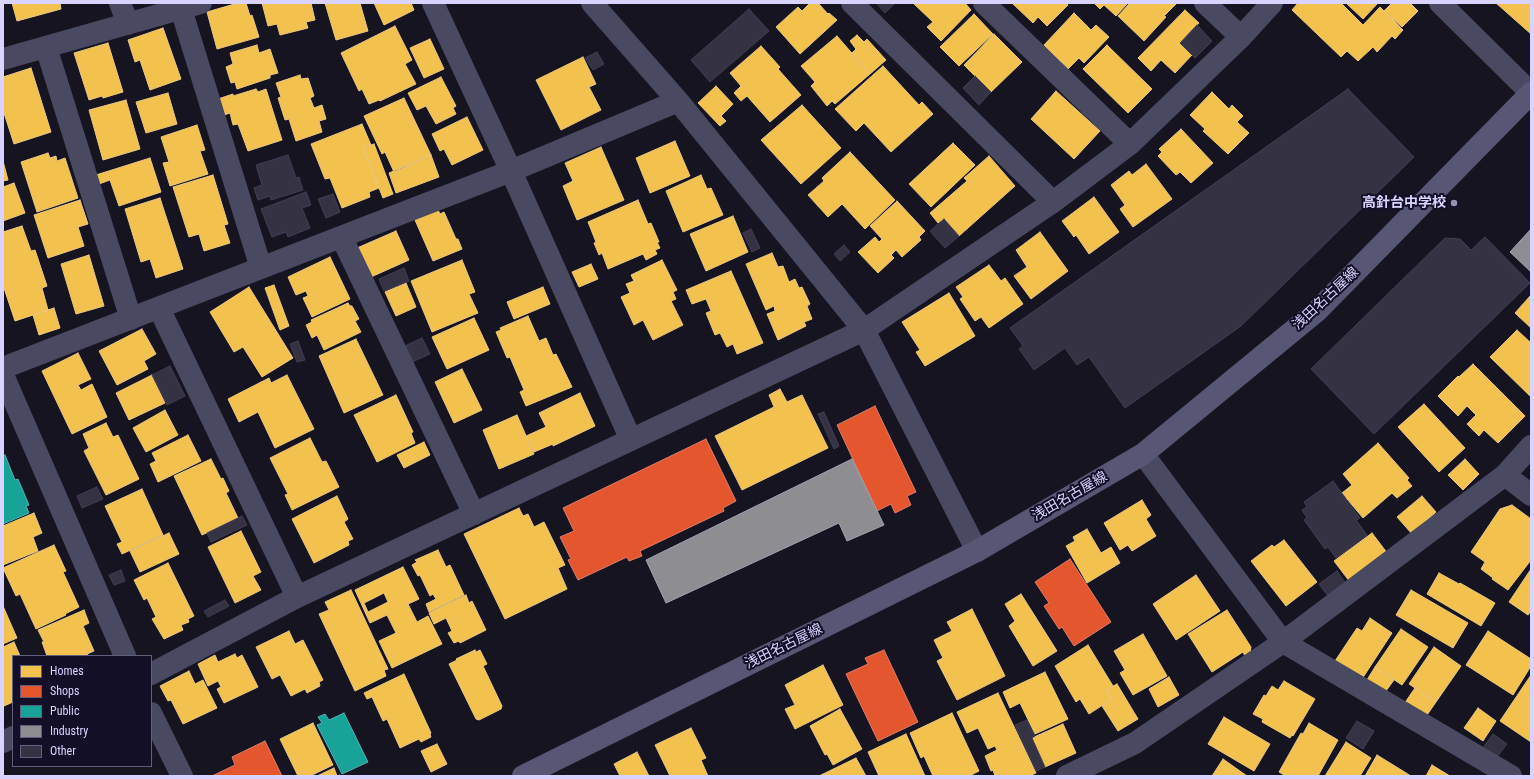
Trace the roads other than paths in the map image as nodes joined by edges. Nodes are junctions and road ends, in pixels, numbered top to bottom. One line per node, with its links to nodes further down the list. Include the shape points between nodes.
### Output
1 (120, 3): 11 (street)
2 (201, 3): 10 (street)
3 (433, 3): 18 (street)
4 (592, 3): 16 (street)
5 (852, 3): 19 (street)
6 (984, 3): 17 (street)
7 (1205, 3): 12 (street)
8 (1272, 3): 12 (street)
9 (1440, 3): 15 (street)
10 (181, 9): 11 (street); 21 (street)
11 (128, 24): 13 (street)
12 (1240, 37): 17 (street)
13 (46, 47): 14 (street); 23 (street)
14 (3, 59)
15 (1531, 93): 29 (main road, 浅田名古屋線, via 1317,311)
16 (678, 102): 18 (street); 24 (street)
17 (1130, 144): 19 (street)
18 (511, 171): 20 (street); 27 (street)
19 (1053, 202): 24 (street)
20 (342, 238): 21 (street); 32 (street)
21 (261, 268): 22 (street)
22 (159, 308): 23 (street); 34 (street)
23 (131, 319): 25 (street)
24 (864, 330): 27 (street); 33 (street)
25 (3, 368)
26 (3, 375): 36 (street)
27 (631, 440): 32 (street)
28 (1531, 446): 30 (street)
29 (1143, 454): 33 (main road, 浅田名古屋線); 35 (street)
30 (1505, 475): 31 (street); 35 (street)
31 (1531, 495)
32 (474, 514): 34 (street)
33 (977, 551): 42 (main road, 浅田名古屋線)
34 (297, 597): 37 (street)
35 (1284, 642): 43 (street, via 1135,744); 44 (street)
36 (124, 655)
37 (152, 673)
38 (152, 715): 41 (street)
39 (12, 738): 40 (street)
40 (3, 742)
41 (182, 776)
42 (523, 776)
43 (1067, 776)
44 (1511, 776)

